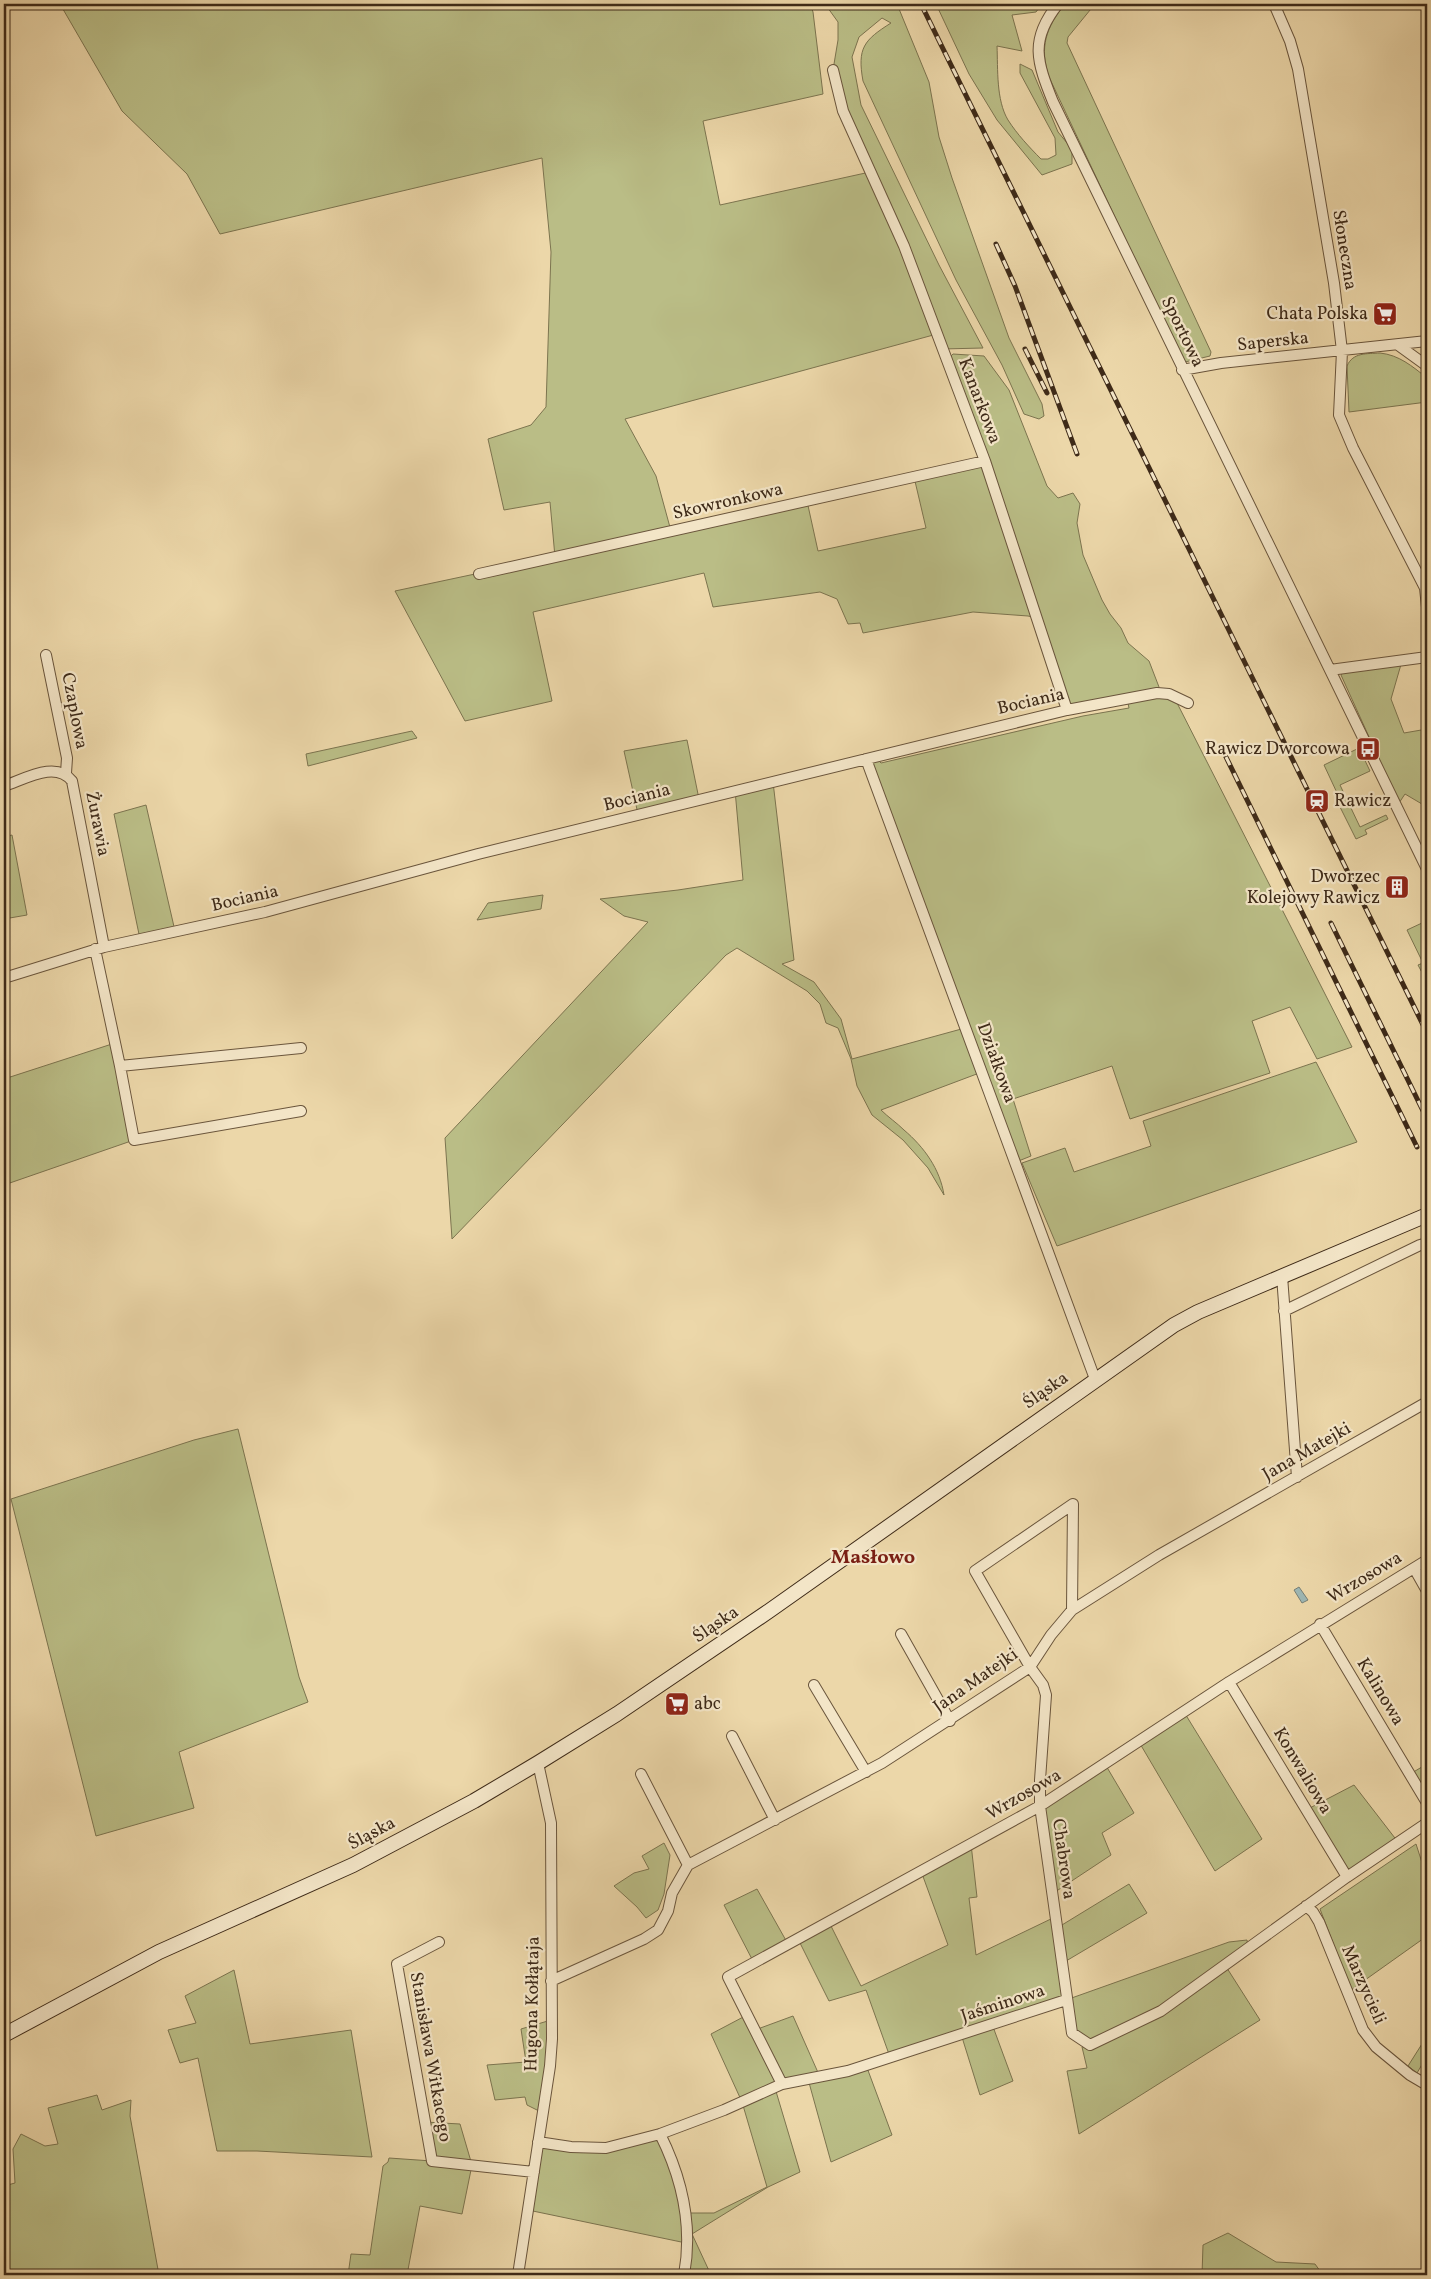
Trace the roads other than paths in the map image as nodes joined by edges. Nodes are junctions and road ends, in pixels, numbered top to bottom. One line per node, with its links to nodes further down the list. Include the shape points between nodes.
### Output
1 (1058, 4): 8 (street, Sportowa, via 1040,34 1038,47 1046,85)
2 (1274, 4): 6 (street, Słoneczna, via 1290,41 1298,72 1334,282)
3 (833, 70): 9 (street, Kanarkowa, via 843,111 904,246)
4 (1427, 341): 5 (street, Saperska)
5 (1398, 345): 6 (street, Saperska); 7 (street)
6 (1342, 351): 8 (street, Saperska); 11 (street, Słoneczna, via 1339,415 1425,588)
7 (1427, 366)
8 (1182, 370): 14 (street, Sportowa)
9 (985, 461): 10 (street, Skowronkowa); 16 (street, Kanarkowa)
10 (479, 574)
11 (1427, 607)
12 (46, 655): 18 (street, Czaplowa, via 67,758)
13 (1427, 657): 14 (street)
14 (1330, 670): 20 (street, Sportowa)
15 (1188, 703): 16 (street, Bociania, via 1169,694 1157,693)
16 (1067, 710): 17 (street, Bociania)
17 (866, 759): 22 (street, Bociania, via 478,854 265,912); 31 (street, Działkowa)
18 (66, 773): 19 (street, Żurawia, via 54,769); 22 (street, Żurawia, via 72,781)
19 (4, 786)
20 (1424, 855): 21 (street, Sportowa)
21 (1427, 870)
22 (99, 948): 23 (street, Bociania); 25 (street)
23 (4, 978)
24 (301, 1048): 25 (street)
25 (120, 1066): 26 (street, via 134,1140)
26 (300, 1110)
27 (1427, 1215): 29 (street, Śląska)
28 (1427, 1243): 30 (street)
29 (1282, 1276): 30 (street); 31 (street, Śląska, via 1174,1325)
30 (1284, 1311): 33 (street)
31 (1095, 1379): 45 (street, Śląska, via 746,1627)
32 (1427, 1402): 33 (street, Jana Matejki)
33 (1297, 1476): 37 (street, Jana Matejki, via 1159,1555)
34 (1427, 1560): 35 (street, Wrzosowa)
35 (1414, 1568): 36 (street); 38 (street, Wrzosowa)
36 (1427, 1591)
37 (1072, 1610): 40 (street, Jana Matejki); 40 (street, Chabrowa, via 1074,1504 975,1571)
38 (1320, 1624): 41 (street, Wrzosowa); 48 (street, Kalinowa)
39 (901, 1634): 43 (street)
40 (1030, 1667): 43 (street, Jana Matejki); 49 (street, Chabrowa, via 1046,1695)
41 (1229, 1682): 49 (street, Wrzosowa); 53 (street, Konwaliowa)
42 (814, 1684): 46 (street)
43 (950, 1721): 46 (street, Jana Matejki)
44 (732, 1736): 50 (street)
45 (538, 1763): 56 (street, Hugona Kołłątaja, via 551,1824); 58 (street, Śląska, via 353,1865 159,1952)
46 (866, 1772): 50 (street, Jana Matejki)
47 (641, 1774): 52 (street)
48 (1427, 1803)
49 (1040, 1806): 57 (street, Chabrowa); 59 (street, Wrzosowa, via 728,1977)
50 (775, 1820): 52 (street, Jana Matejki)
51 (1427, 1823): 53 (street, Jaśminowa)
52 (688, 1865): 56 (street, via 672,1893 668,1911 658,1930)
53 (1346, 1877): 54 (street, Jaśminowa)
54 (1306, 1906): 57 (street, Jaśminowa, via 1161,2011 1090,2045 1072,2033); 60 (street, Marzycieli, via 1319,1922 1359,2023 1369,2040 1410,2075)
55 (439, 1942): 63 (street, Stanisława Witkacego, via 397,1964 432,2162)
56 (551, 1981): 62 (street, Hugona Kołłątaja, via 550,2066)
57 (1066, 2000): 59 (street, Jaśminowa, via 848,2071)
58 (4, 2034)
59 (782, 2084): 61 (street, Jaśminowa)
60 (1427, 2085)
61 (660, 2134): 62 (street, Jaśminowa, via 606,2148); 65 (street, via 676,2173 687,2224)
62 (538, 2142): 63 (street, Hugona Kołłątaja)
63 (534, 2172): 64 (street, Hugona Kołłątaja)
64 (518, 2275)
65 (684, 2275)

